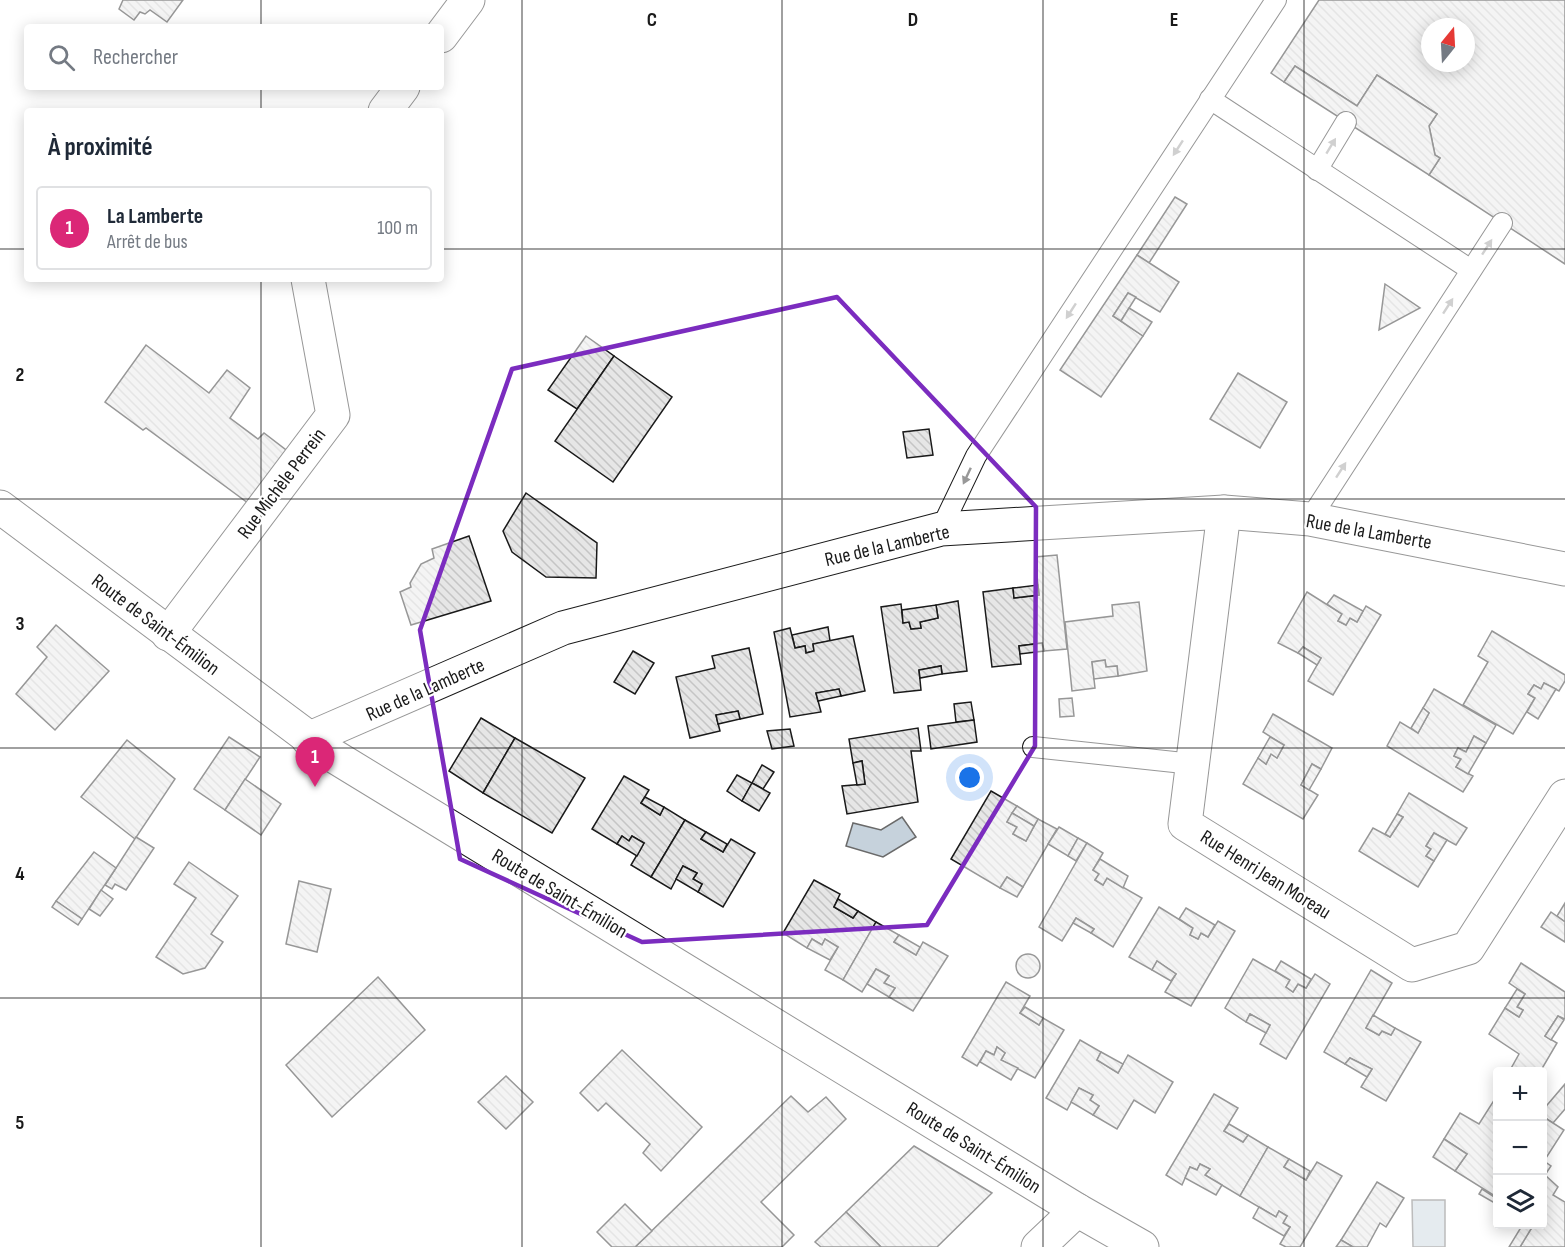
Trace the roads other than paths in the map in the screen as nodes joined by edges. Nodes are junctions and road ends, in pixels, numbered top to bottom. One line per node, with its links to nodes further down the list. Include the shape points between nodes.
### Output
1 (468, 0): 3 (street)
2 (1276, 0): 5 (lane)
3 (444, 32)
4 (401, 90): 6 (street)
5 (1210, 99): 8 (lane); 15 (lane, one-way to 15, via 976,456)
6 (387, 108)
7 (1346, 122): 8 (lane, one-way to 7)
8 (1317, 170): 10 (lane)
9 (1502, 223): 10 (lane, one-way to 9)
10 (1471, 270): 14 (lane, one-way to 10)
11 (309, 282): 17 (street, Rue Michèle Perrein, via 333,415)
12 (0, 507): 17 (street, Route de Saint-Émilion)
13 (1224, 512): 14 (street, Rue de la Lamberte); 15 (street, Rue de la Lamberte); 20 (street, Rue Henri Jean Moreau)
14 (1310, 519): 16 (street, Rue de la Lamberte)
15 (941, 530): 18 (street, Rue de la Lamberte, via 563,628)
16 (1565, 569)
17 (168, 634): 18 (street, Route de Saint-Émilion)
18 (308, 739): 22 (street, Route de Saint-Émilion)
19 (1033, 747): 20 (lane)
20 (1193, 764): 21 (street, Rue Henri Jean Moreau, via 1185,824 1412,965 1468,948)
21 (1565, 796)
22 (1077, 1210): 23 (street); 24 (street, Route de Saint-Émilion)
23 (1038, 1247)
24 (1142, 1247)

